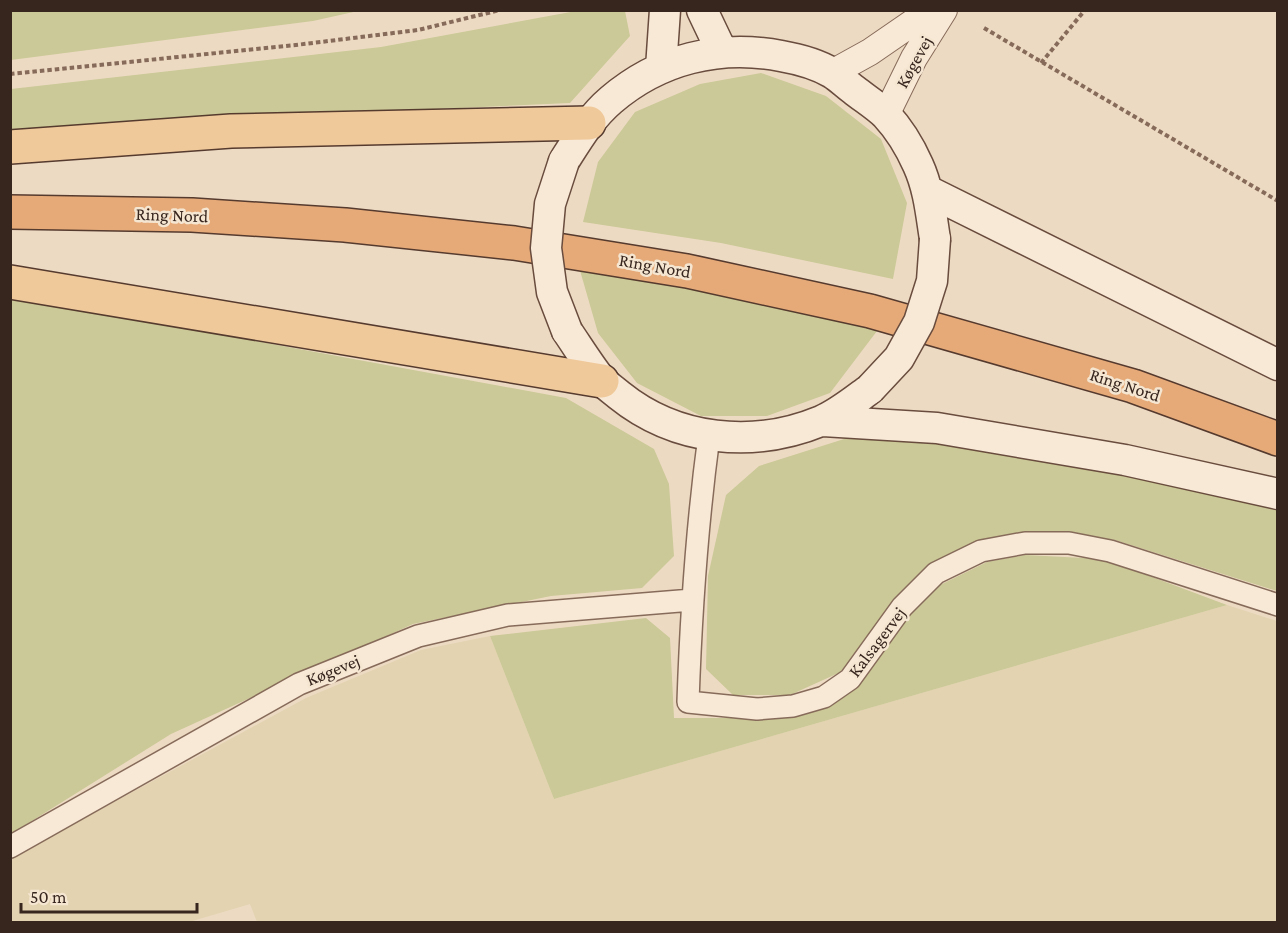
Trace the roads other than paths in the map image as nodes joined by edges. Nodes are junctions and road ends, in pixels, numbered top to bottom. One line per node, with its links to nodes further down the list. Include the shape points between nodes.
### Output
1 (664, 10): 6 (main road)
2 (702, 10): 5 (main road)
3 (931, 10): 7 (street, Køgevej)
4 (944, 10): 8 (street, Køgevej)
5 (722, 51): 6 (main road); 7 (main road, via 760,51 797,59)
6 (661, 68): 9 (main road, via 634,82)
7 (832, 73): 8 (main road)
8 (885, 115): 11 (main road, via 918,164)
9 (589, 123): 10 (main road, via 231,131); 16 (main road, bridge, via 564,161 550,204 546,248 552,292 567,331)
10 (10, 147)
11 (928, 191): 15 (main road); 18 (main road, bridge, via 936,239 932,281 919,322 898,358 870,389)
12 (10, 197): 17 (highway, via 193,200 347,209 516,228 691,255 875,296 1129,366)
13 (10, 212): 20 (highway, Ring Nord, via 192,215 345,225 514,243 687,271 927,327 1133,386)
14 (10, 282): 16 (main road)
15 (1278, 365)
16 (602, 381): 19 (main road, via 633,406 661,421)
17 (1278, 420)
18 (823, 421): 19 (main road, via 786,433 748,439); 21 (main road, via 937,428 1125,460)
19 (709, 436): 22 (street, Kalsagervej)
20 (1278, 439)
21 (1278, 494)
22 (692, 600): 23 (street, Kalsagervej, via 688,702 757,709 793,706 824,697 850,679 902,608 936,573 981,551 1025,543 1069,543 1110,551); 24 (street, Køgevej, via 508,615 418,636 299,684)
23 (1278, 605)
24 (10, 847)

